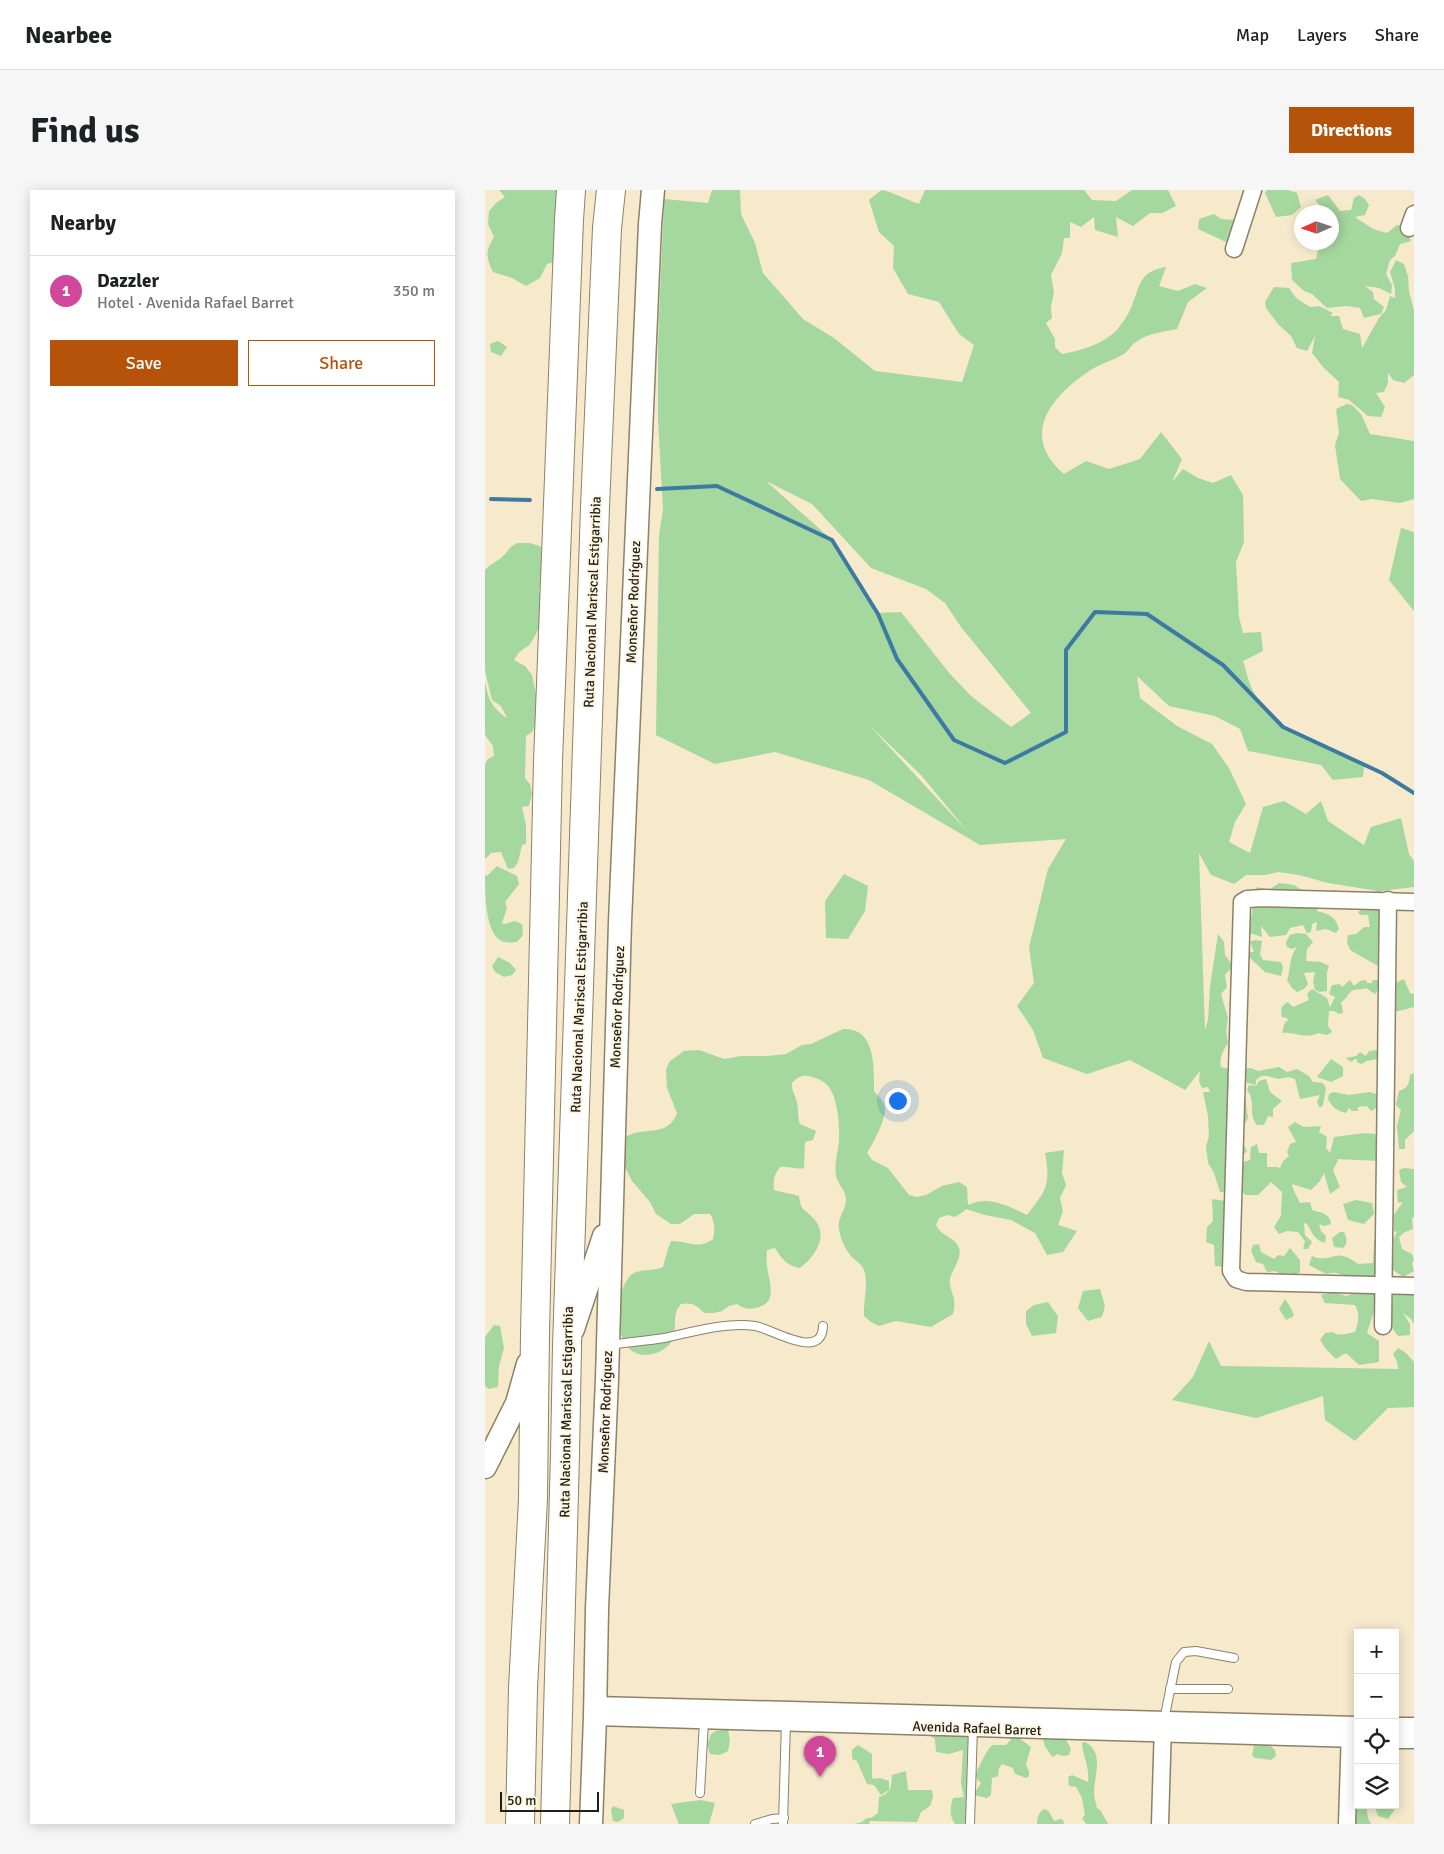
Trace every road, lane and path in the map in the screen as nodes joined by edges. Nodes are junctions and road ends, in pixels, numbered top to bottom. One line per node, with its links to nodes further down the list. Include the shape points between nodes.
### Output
1 (571, 190): 13 (highway, via 549,761)
2 (611, 190): 15 (highway, Ruta Nacional Mariscal Estigarribia, via 595,497)
3 (653, 190): 8 (street, Monseñor Rodríguez, via 620,912)
4 (1253, 190): 5 (street)
5 (1234, 249)
6 (1388, 900): 7 (street); 9 (street); 9 (street, via 1263,898 1242,902 1231,1271 1236,1279 1246,1282)
7 (1414, 902)
8 (611, 1215): 14 (street, Monseñor Rodríguez); 15 (street)
9 (1383, 1286): 10 (street); 12 (street)
10 (1414, 1286)
11 (823, 1326): 14 (lane, via 820,1339 809,1341 792,1340 762,1327 747,1325)
12 (1383, 1326)
13 (535, 1334): 16 (street, via 517,1404); 32 (highway, via 533,1499)
14 (608, 1345): 20 (street, Monseñor Rodríguez)
15 (567, 1346): 33 (highway, Ruta Nacional Mariscal Estigarribia)
16 (485, 1467)
17 (1234, 1658): 18 (lane, via 1184,1652 1176,1662)
18 (1170, 1689): 19 (lane); 24 (lane)
19 (1228, 1689)
20 (595, 1711): 21 (street, Avenida Rafael Barret); 22 (street, Avenida Rafael Barret); 34 (street, Monseñor Rodríguez)
21 (786, 1716): 22 (street, Avenida Rafael Barret); 23 (street, Avenida Rafael Barret); 31 (lane)
22 (704, 1720): 30 (lane)
23 (973, 1721): 24 (street, Avenida Rafael Barret); 36 (lane)
24 (1163, 1726): 27 (street, Avenida Rafael Barret); 37 (street)
25 (1399, 1726): 26 (street)
26 (1414, 1726)
27 (1354, 1732): 38 (street)
28 (1399, 1740): 29 (street)
29 (1414, 1740)
30 (699, 1793)
31 (784, 1821): 35 (lane, via 772,1819)
32 (520, 1824)
33 (555, 1824)
34 (591, 1824)
35 (755, 1824)
36 (970, 1824)
37 (1160, 1824)
38 (1347, 1824)

